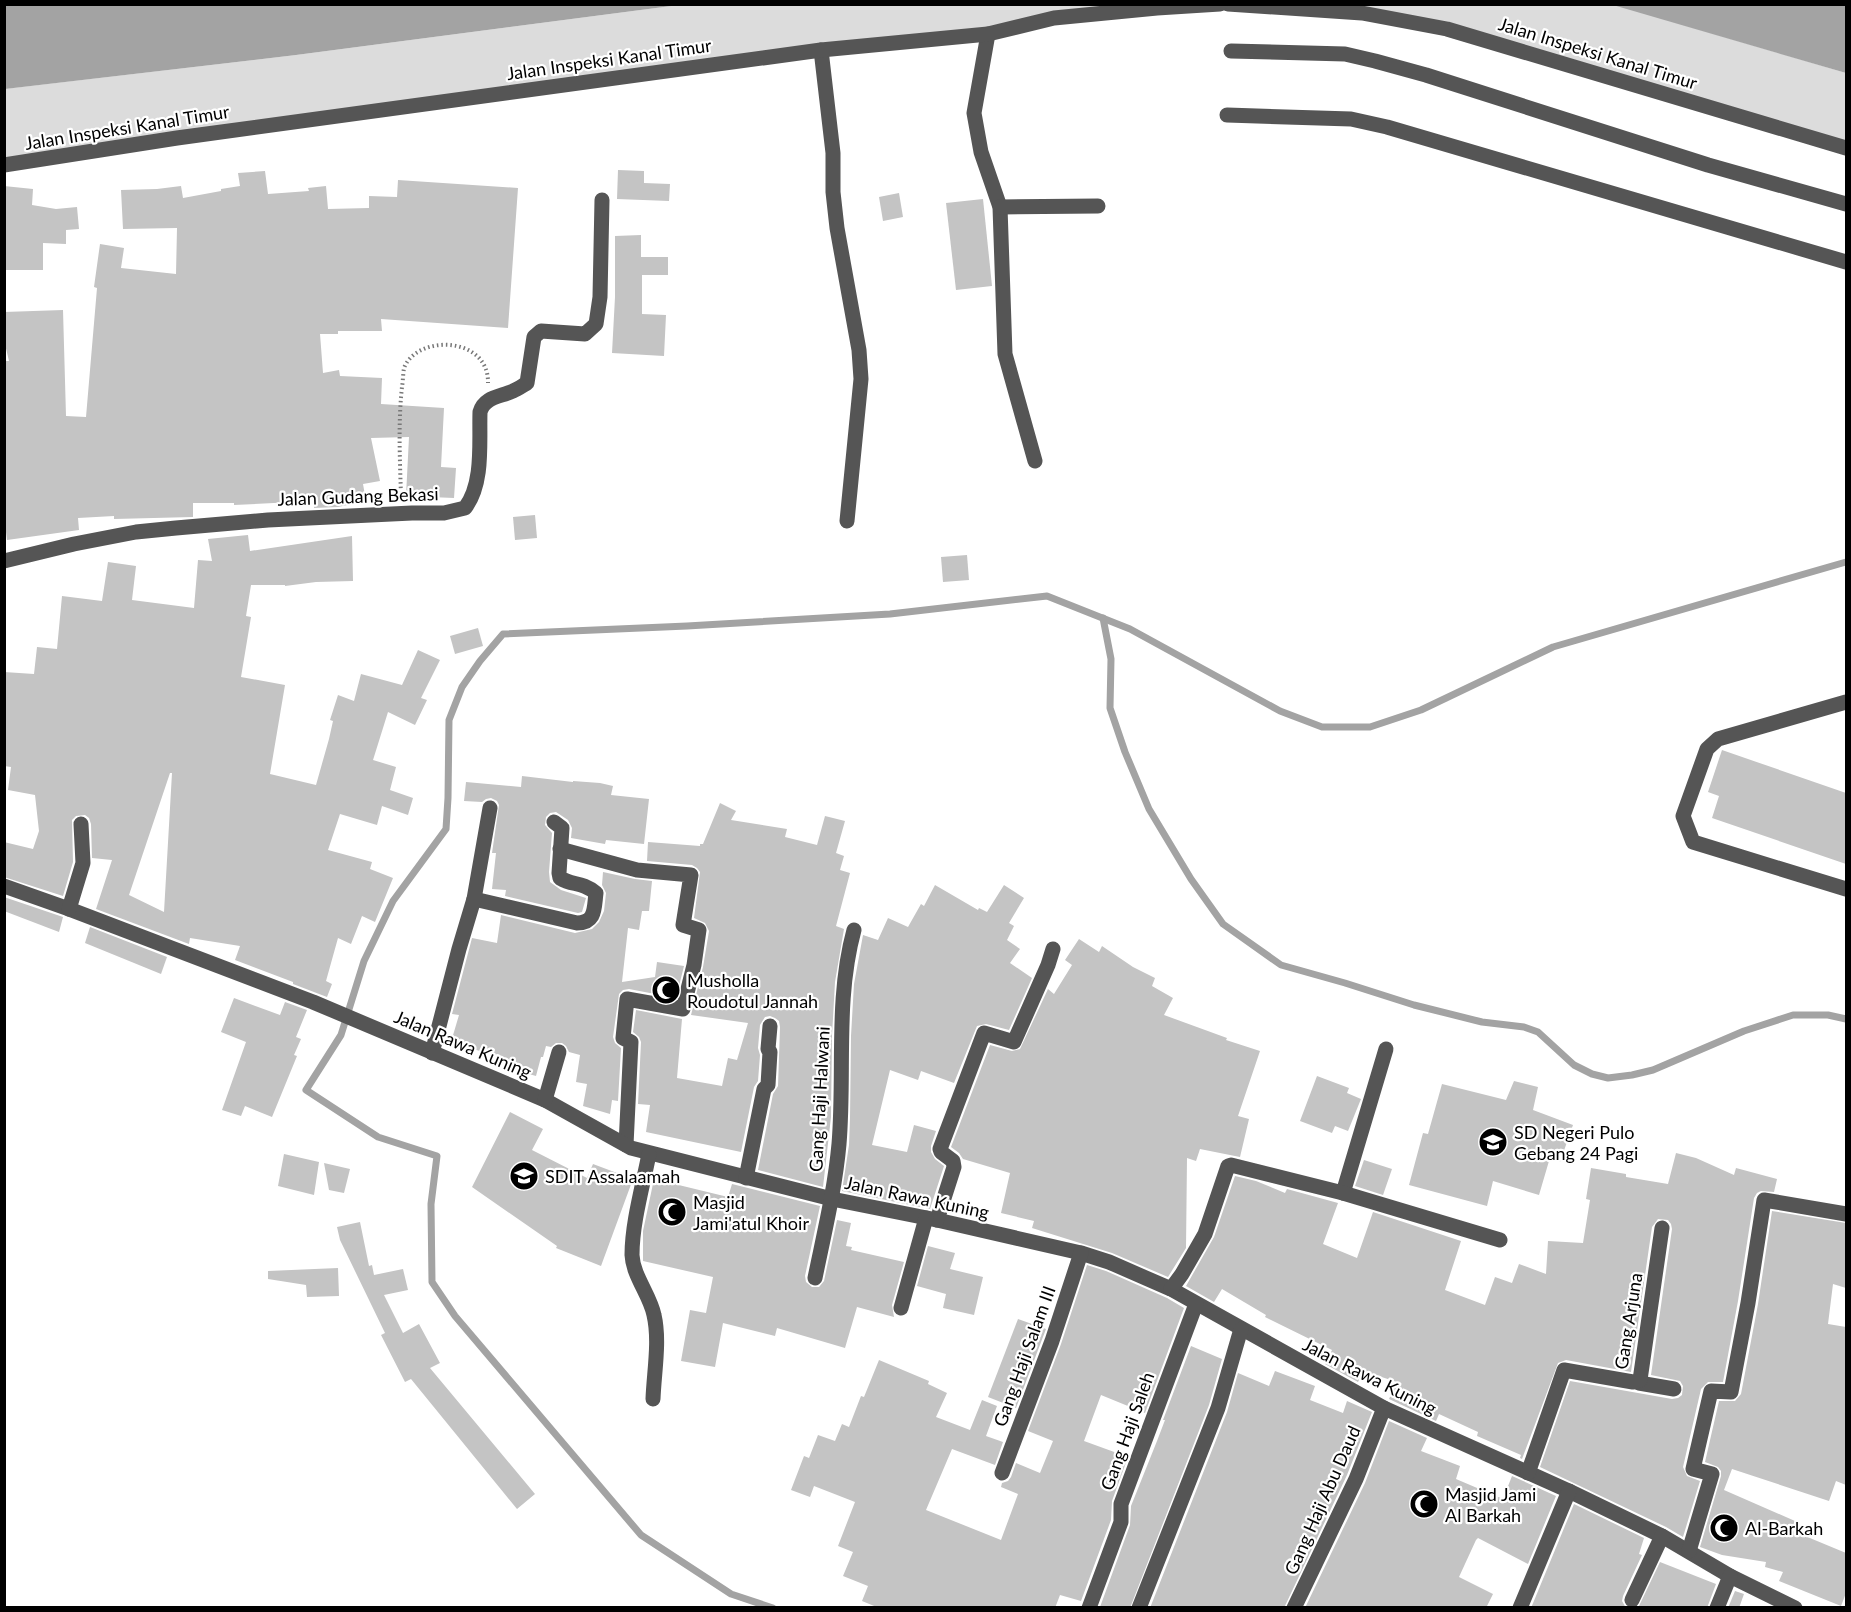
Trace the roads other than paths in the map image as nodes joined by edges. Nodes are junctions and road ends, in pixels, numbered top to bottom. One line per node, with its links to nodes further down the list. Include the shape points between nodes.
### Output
1 (1220, 4): 3 (street, Jalan Inspeksi Kanal Timur, via 1053,18)
2 (1228, 4): 7 (street, Jalan Inspeksi Kanal Timur, via 1362,13 1447,29)
3 (987, 34): 4 (street, Jalan Inspeksi Kanal Timur); 12 (street, via 974,113 981,152)
4 (821, 50): 8 (street, Jalan Inspeksi Kanal Timur, via 188,136); 15 (street, via 837,228 860,350 861,379)
5 (1231, 51): 10 (street, via 1345,54 1375,61)
6 (1227, 115): 13 (street, via 1352,119 1387,127)
7 (1846, 148)
8 (4, 165)
9 (602, 200): 16 (street, Jalan Gudang Bekasi, via 596,324 585,334 541,331 534,337 527,383 482,405 478,472 472,499 465,508 444,513 268,520 136,532)
10 (1846, 204)
11 (1098, 206): 12 (street)
12 (1000, 207): 14 (street, via 1005,354)
13 (1846, 262)
14 (1035, 461)
15 (847, 521)
16 (4, 561)
17 (1846, 702): 23 (street, via 1718,739 1707,749 1683,816 1693,842)
18 (490, 808): 24 (street)
19 (554, 822): 21 (street, via 562,828)
20 (81, 824): 25 (street, via 83,863)
21 (560, 849): 24 (street, via 560,879 582,884 596,893 593,912 586,923); 33 (street, via 637,870 691,875 683,925 699,930 683,1009 627,999 623,1038 631,1042)
22 (4, 886): 25 (street, Jalan Rawa Kuning)
23 (1846, 889)
24 (474, 899): 31 (street)
25 (69, 909): 31 (street, Jalan Rawa Kuning, via 314,1002)
26 (854, 930): 37 (street, Gang Haji Halwani, via 843,986 839,1144)
27 (1053, 949): 39 (street, via 1014,1042 984,1033 940,1151 953,1161 954,1167)
28 (770, 1026): 35 (street, via 768,1085)
29 (1386, 1049): 36 (street)
30 (559, 1052): 32 (street)
31 (432, 1053): 32 (street, Jalan Rawa Kuning)
32 (545, 1101): 33 (street, Jalan Rawa Kuning)
33 (626, 1145): 34 (street, Jalan Rawa Kuning)
34 (649, 1154): 35 (street, Jalan Rawa Kuning); 50 (street, via 632,1256 655,1318)
35 (746, 1178): 37 (street, Jalan Rawa Kuning)
36 (1343, 1193): 41 (street); 44 (street, via 1228,1166 1205,1234)
37 (832, 1199): 39 (street, Jalan Rawa Kuning); 43 (street, Gang Haji Halwani)
38 (1846, 1214): 56 (street, via 1764,1200 1731,1392 1711,1391 1693,1469 1712,1474)
39 (931, 1219): 42 (street, Jalan Rawa Kuning); 46 (street)
40 (1662, 1228): 48 (street, Gang Arjuna)
41 (1500, 1240)
42 (1081, 1252): 44 (street, Jalan Rawa Kuning); 52 (street, Gang Haji Salam III)
43 (815, 1278)
44 (1171, 1289): 45 (street, Jalan Rawa Kuning)
45 (1196, 1304): 47 (street, Jalan Rawa Kuning); 59 (street, Gang Haji Saleh, via 1121,1504 1121,1522)
46 (902, 1308)
47 (1241, 1329): 51 (street, Jalan Rawa Kuning); 60 (street, via 1218,1408)
48 (1640, 1380): 49 (street, via 1644,1385); 53 (street, Gang Arjuna, via 1564,1370)
49 (1674, 1389)
50 (652, 1399)
51 (1384, 1408): 53 (street, Jalan Rawa Kuning); 61 (street, Gang Haji Abu Daud, via 1356,1479)
52 (1002, 1473)
53 (1528, 1473): 54 (street, Jalan Rawa Kuning)
54 (1569, 1491): 55 (street, Jalan Rawa Kuning); 62 (street)
55 (1662, 1536): 56 (street, Jalan Rawa Kuning); 58 (street)
56 (1689, 1551): 57 (street, Jalan Rawa Kuning)
57 (1730, 1576): 63 (street); 64 (street, Jalan Rawa Kuning)
58 (1632, 1600)
59 (1089, 1608)
60 (1139, 1608)
61 (1294, 1608)
62 (1520, 1608)
63 (1717, 1608)
64 (1794, 1608)

